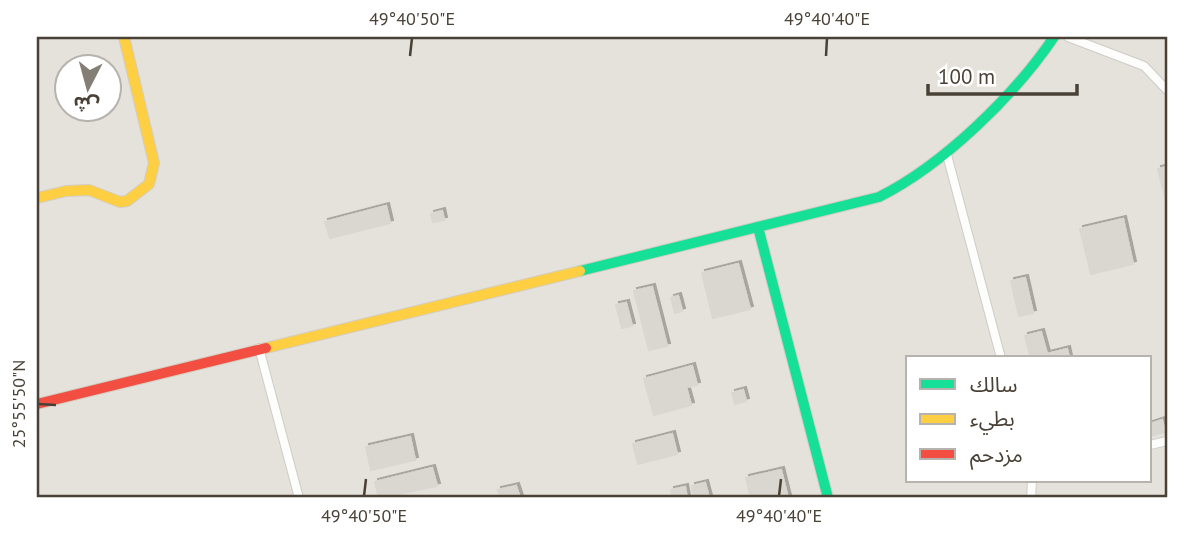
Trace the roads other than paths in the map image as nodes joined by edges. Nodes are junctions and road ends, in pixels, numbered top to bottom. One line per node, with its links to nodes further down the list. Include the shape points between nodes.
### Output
1 (124, 37): 6 (street, via 154,163 149,184 120,202 89,190)
2 (1054, 37): 5 (street, via 1028,72)
3 (1068, 37): 4 (street, via 1144,66)
4 (1167, 90)
5 (947, 155): 7 (street, via 919,177 879,197); 9 (street)
6 (37, 198)
7 (758, 227): 8 (street); 12 (street)
8 (259, 348): 10 (street); 11 (street)
9 (1000, 356)
10 (37, 404)
11 (299, 498)
12 (828, 498)

